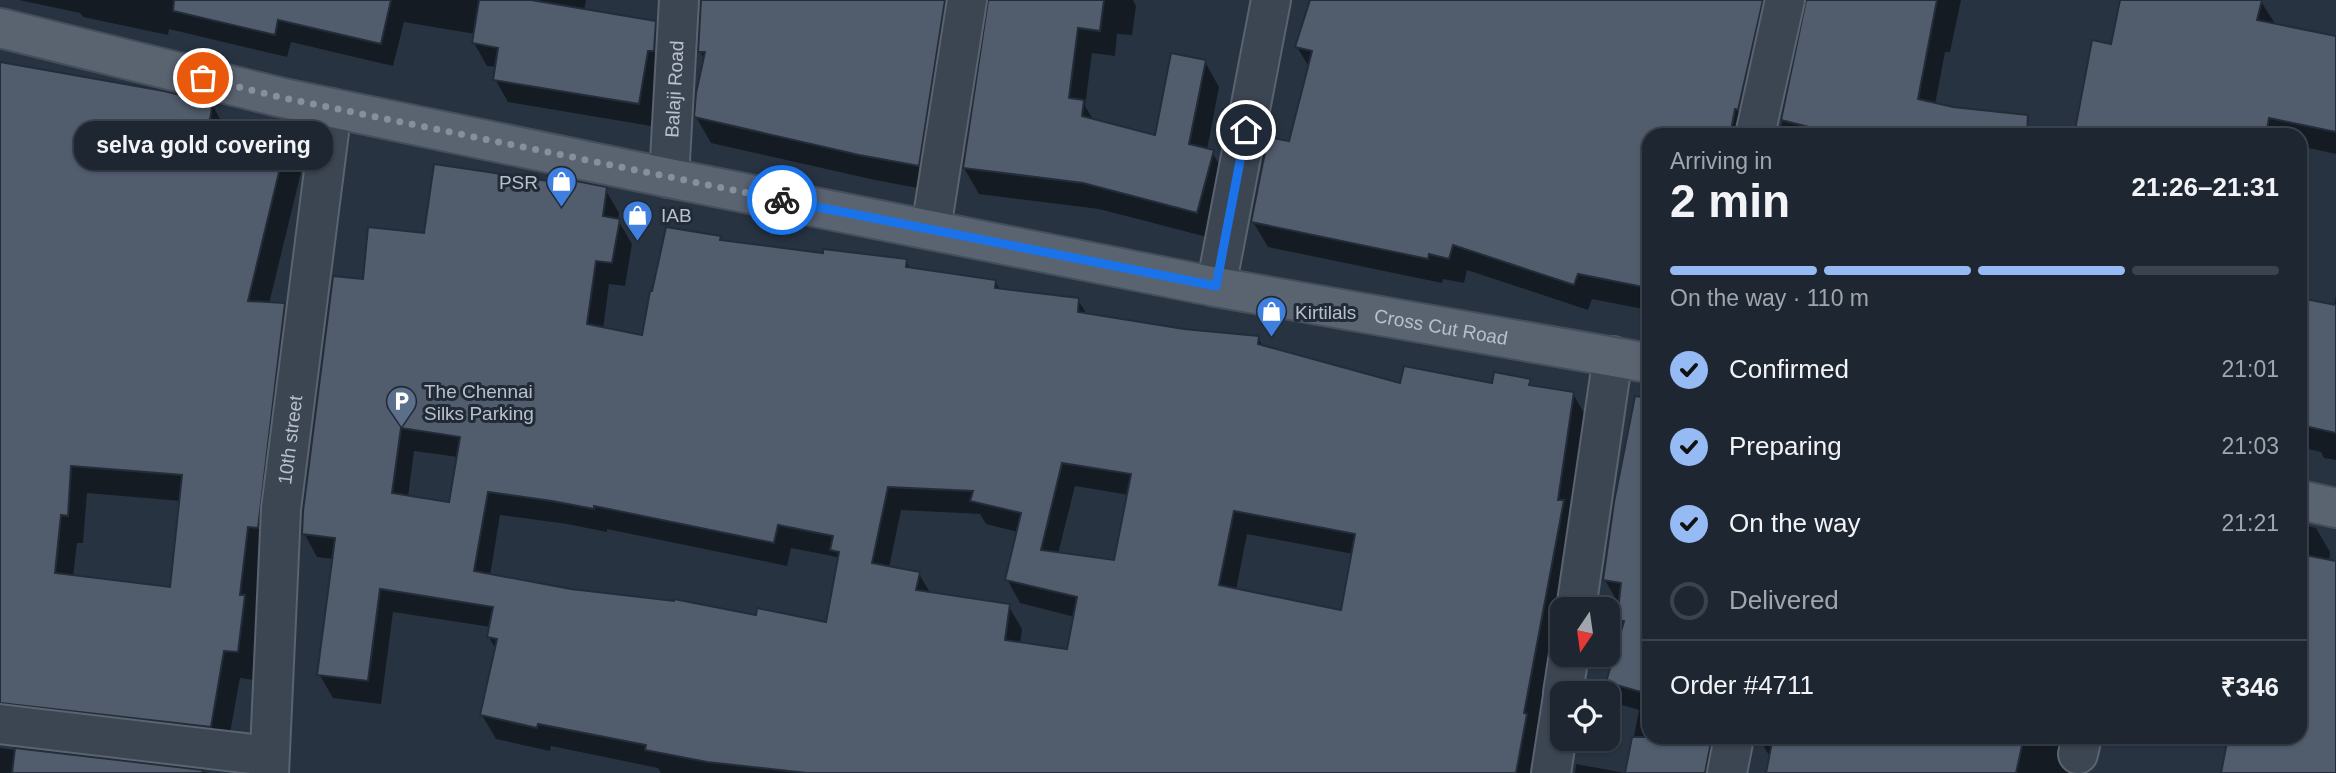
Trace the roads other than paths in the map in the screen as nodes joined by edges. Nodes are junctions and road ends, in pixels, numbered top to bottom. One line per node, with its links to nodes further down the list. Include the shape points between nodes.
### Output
1 (679, 0): 8 (street, Balaji Road)
2 (967, 0): 9 (street)
3 (1271, 0): 10 (street)
4 (1785, 0): 7 (street)
5 (0, 28): 6 (main road, Cross Cut Road)
6 (332, 108): 8 (main road, Cross Cut Road); 18 (street, 10th street, via 281,509)
7 (1757, 128)
8 (668, 178): 9 (main road, Cross Cut Road)
9 (931, 229): 10 (main road, Cross Cut Road)
10 (1216, 286): 11 (main road, Cross Cut Road)
11 (1631, 360): 14 (street)
12 (2307, 502): 13 (main road)
13 (2336, 508)
14 (1579, 597)
15 (0, 724): 18 (street)
16 (1733, 744): 20 (street)
17 (1554, 751): 19 (street)
18 (269, 765)
19 (1551, 773)
20 (1727, 773)

